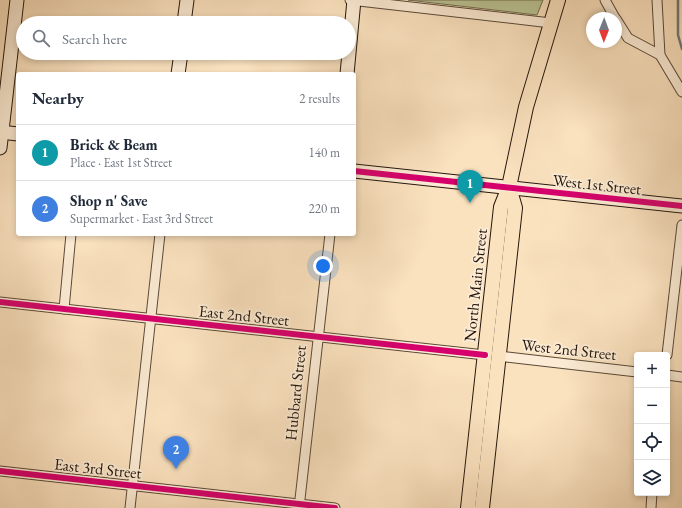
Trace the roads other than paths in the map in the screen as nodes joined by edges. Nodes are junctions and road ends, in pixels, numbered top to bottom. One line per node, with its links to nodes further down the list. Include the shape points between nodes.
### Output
1 (17, 0): 19 (street)
2 (186, 0): 9 (street)
3 (350, 0): 4 (street)
4 (354, 0): 10 (street); 11 (street)
5 (558, 0): 11 (main road, North Main Street)
6 (605, 0): 8 (street)
7 (657, 0): 13 (street)
8 (612, 12)
9 (185, 16)
10 (353, 16)
11 (551, 23): 23 (main road, North Main Street, via 526,107)
12 (622, 28): 13 (street, via 628,38)
13 (660, 55): 18 (street)
14 (179, 60): 16 (street)
15 (349, 60): 17 (street)
16 (178, 72)
17 (347, 72)
18 (682, 92)
19 (1, 132): 20 (street); 21 (street)
20 (16, 134)
21 (0, 148)
22 (356, 170): 23 (street, West 1st Street)
23 (509, 187): 24 (street, West 1st Street); 34 (main road, North Main Street, via 515,208)
24 (682, 206)
25 (682, 225): 33 (street)
26 (71, 236): 30 (street)
27 (160, 236): 31 (street)
28 (330, 236): 32 (street, Hubbard Street)
29 (0, 302): 30 (street, East 2nd Street)
30 (64, 309): 31 (street, East 2nd Street)
31 (151, 318): 32 (street, East 2nd Street); 39 (street)
32 (318, 336): 34 (street, East 2nd Street); 41 (street, Hubbard Street)
33 (667, 352)
34 (492, 356): 35 (street, West 2nd Street); 44 (main road, North Main Street); 45 (main road, North Main Street)
35 (634, 372)
36 (670, 375): 37 (street)
37 (682, 377)
38 (0, 471): 39 (street, East 3rd Street)
39 (133, 485): 41 (street, East 3rd Street); 42 (street)
40 (652, 496): 46 (street)
41 (300, 506): 43 (street, East 3rd Street)
42 (130, 508)
43 (335, 508)
44 (468, 508)
45 (482, 508)
46 (651, 508)

